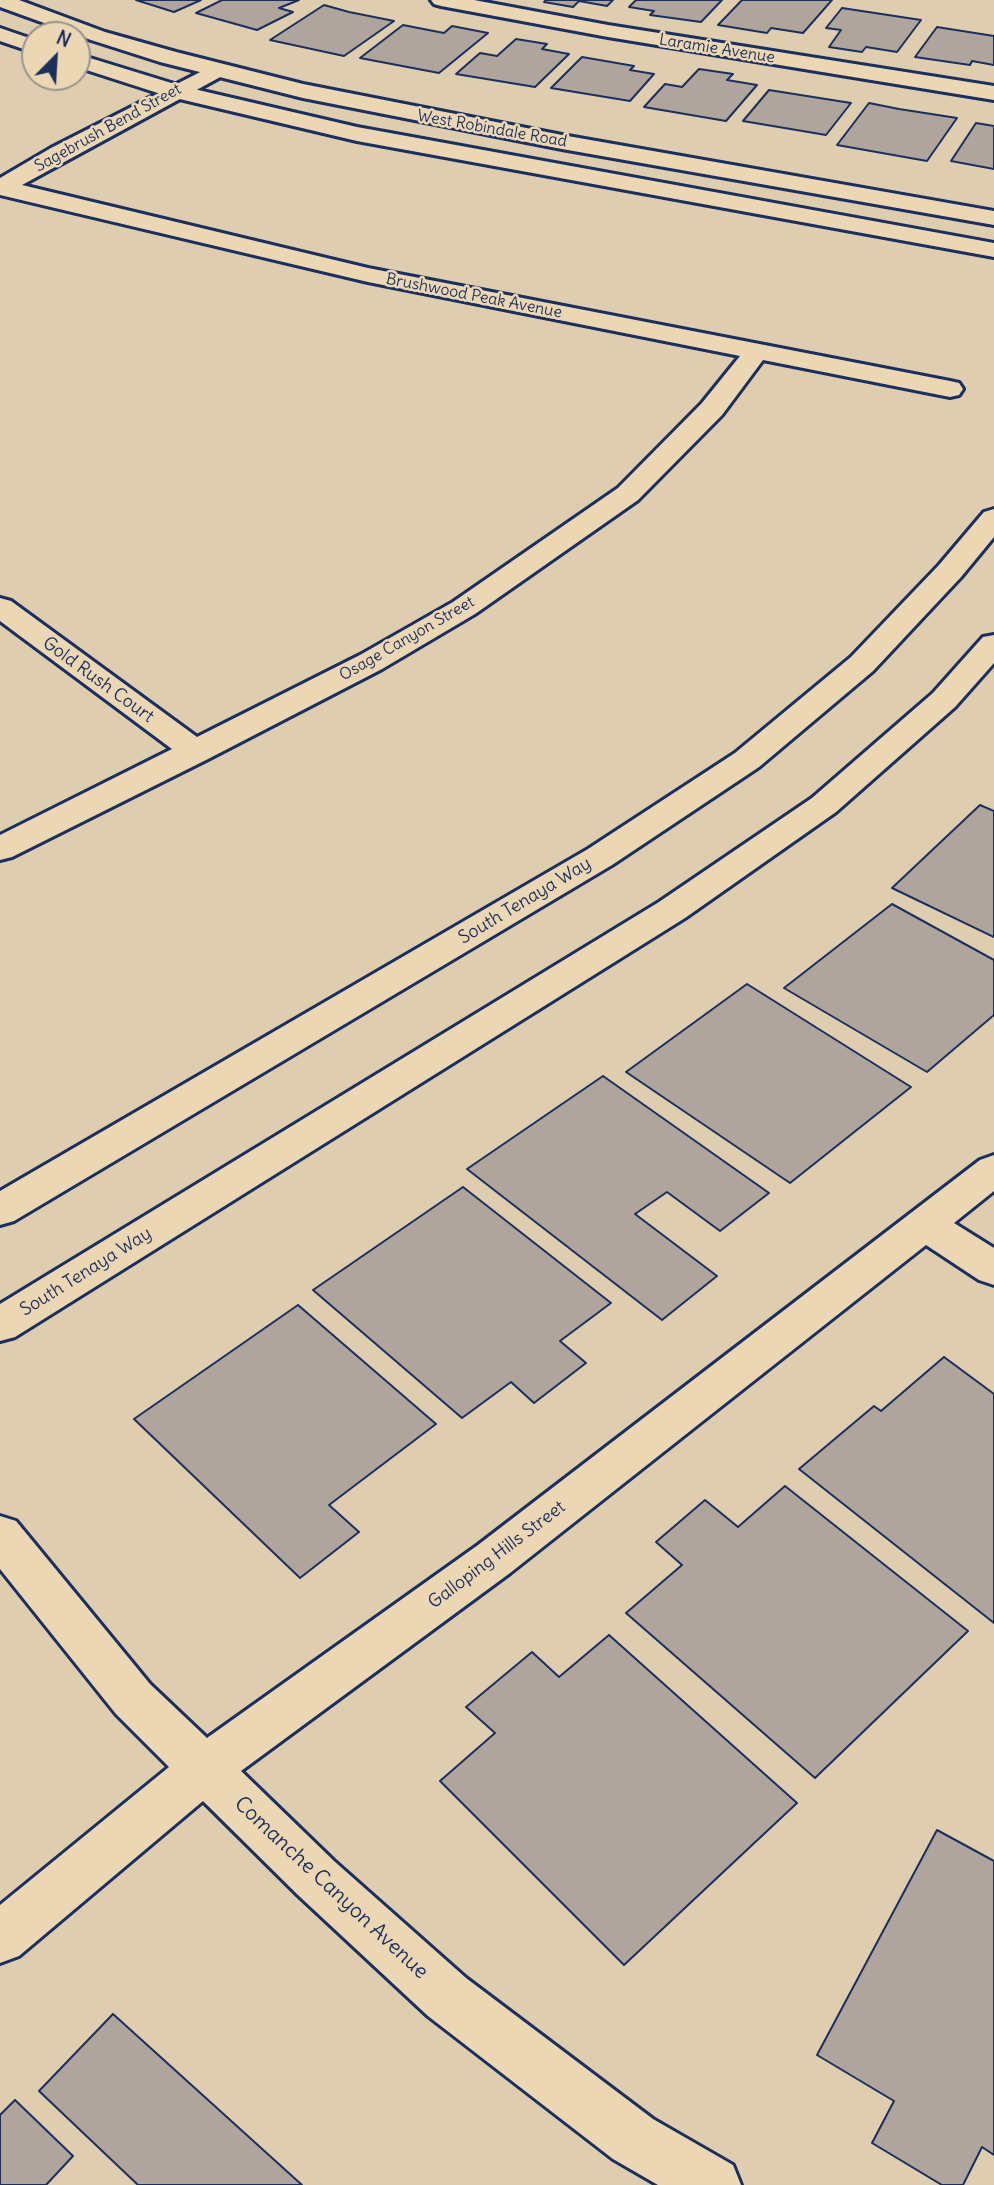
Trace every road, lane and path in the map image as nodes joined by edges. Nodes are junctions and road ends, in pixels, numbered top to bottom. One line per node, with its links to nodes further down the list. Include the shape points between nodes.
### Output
1 (0, 0): 6 (street, West Robindale Road, via 98,36)
2 (441, 0): 8 (street, Laramie Avenue)
3 (0, 34): 4 (street)
4 (21, 42)
5 (91, 64): 7 (street, West Robindale Road)
6 (216, 70): 7 (street, Sagebrush Bend Street); 10 (street, West Robindale Road, via 415,115)
7 (175, 91): 9 (street, Sagebrush Bend Street); 11 (street, West Robindale Road, via 357,134)
8 (994, 93)
9 (1, 188): 12 (street, Brushwood Peak Avenue, via 368,275)
10 (994, 218)
11 (994, 250)
12 (757, 351): 13 (street, Brushwood Peak Avenue); 17 (street, Osage Canyon Street, via 669,455 628,494 555,547 371,662)
13 (950, 389)
14 (994, 518): 20 (street, South Tenaya Way, via 862,664 747,760 600,857)
15 (0, 607): 17 (street, Gold Rush Court)
16 (994, 644): 23 (street, South Tenaya Way, via 944,701 824,805 682,902)
17 (196, 752): 18 (street, Osage Canyon Street)
18 (0, 849)
19 (994, 1170): 21 (street, Galloping Hills Street)
20 (0, 1210)
21 (925, 1224): 22 (street); 25 (street, Galloping Hills Street, via 494,1559)
22 (994, 1269)
23 (0, 1325)
24 (0, 1535): 25 (street, Comanche Canyon Avenue, via 133,1699)
25 (204, 1769): 26 (street, Galloping Hills Street); 27 (street, Comanche Canyon Avenue, via 447,1997 633,2139)
26 (0, 1938)
27 (713, 2185)

